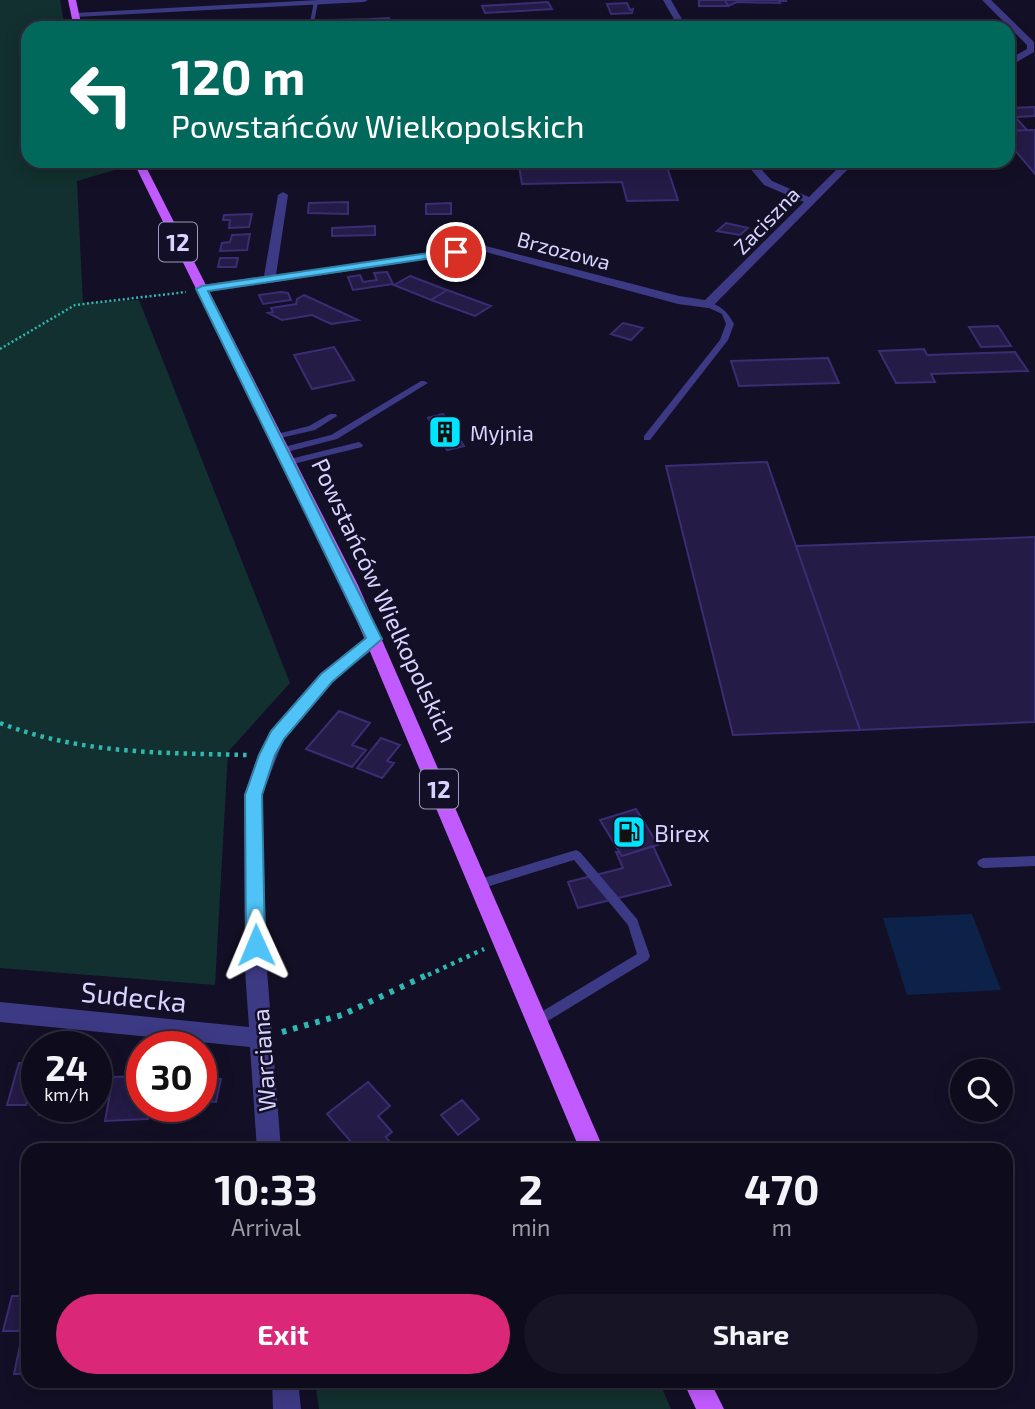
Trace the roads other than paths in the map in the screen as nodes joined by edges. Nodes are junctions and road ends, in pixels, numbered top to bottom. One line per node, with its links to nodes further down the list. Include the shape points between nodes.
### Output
1 (72, 0): 6 (main road)
2 (364, 0): 5 (street)
3 (667, 0): 9 (street)
4 (986, 0): 10 (street)
5 (316, 2): 6 (street); 8 (lane)
6 (75, 15): 7 (main road)
7 (76, 21)
8 (312, 21)
9 (678, 21)
10 (1007, 21)
11 (1015, 28): 12 (street, via 1031,44 1031,50)
12 (1015, 60)
13 (142, 168): 19 (main road, Powstańców Wielkopolskich / 12)
14 (755, 168): 17 (street, via 768,183)
15 (844, 168): 17 (street, Zaciszna)
16 (284, 195): 18 (street)
17 (810, 201): 20 (street, Zaciszna)
18 (269, 279): 19 (street, Brzozowa); 20 (street, Brzozowa, via 482,248)
19 (202, 289): 25 (main road, Powstańców Wielkopolskich / 12)
20 (708, 304): 23 (lane, via 725,313 730,324 724,340)
21 (424, 383): 25 (lane, via 334,437)
22 (334, 416): 25 (lane)
23 (648, 438)
24 (359, 445): 25 (lane)
25 (283, 450): 26 (main road, Powstańców Wielkopolskich / 12)
26 (374, 639): 29 (main road, Powstańców Wielkopolskich / 12); 32 (street, Warciana, via 326,678 277,735 253,795)
27 (1035, 860): 28 (lane)
28 (983, 863)
29 (480, 884): 31 (main road, Powstańców Wielkopolskich / 12); 31 (lane, via 576,856 634,923 644,956)
30 (0, 1012): 32 (street, Sudecka)
31 (538, 1021): 34 (main road, Powstańców Wielkopolskich / 12)
32 (261, 1038): 33 (street, Warciana)
33 (268, 1143)
34 (589, 1143)
35 (286, 1388): 37 (street)
36 (700, 1388): 38 (main road)
37 (287, 1409)
38 (710, 1409)

